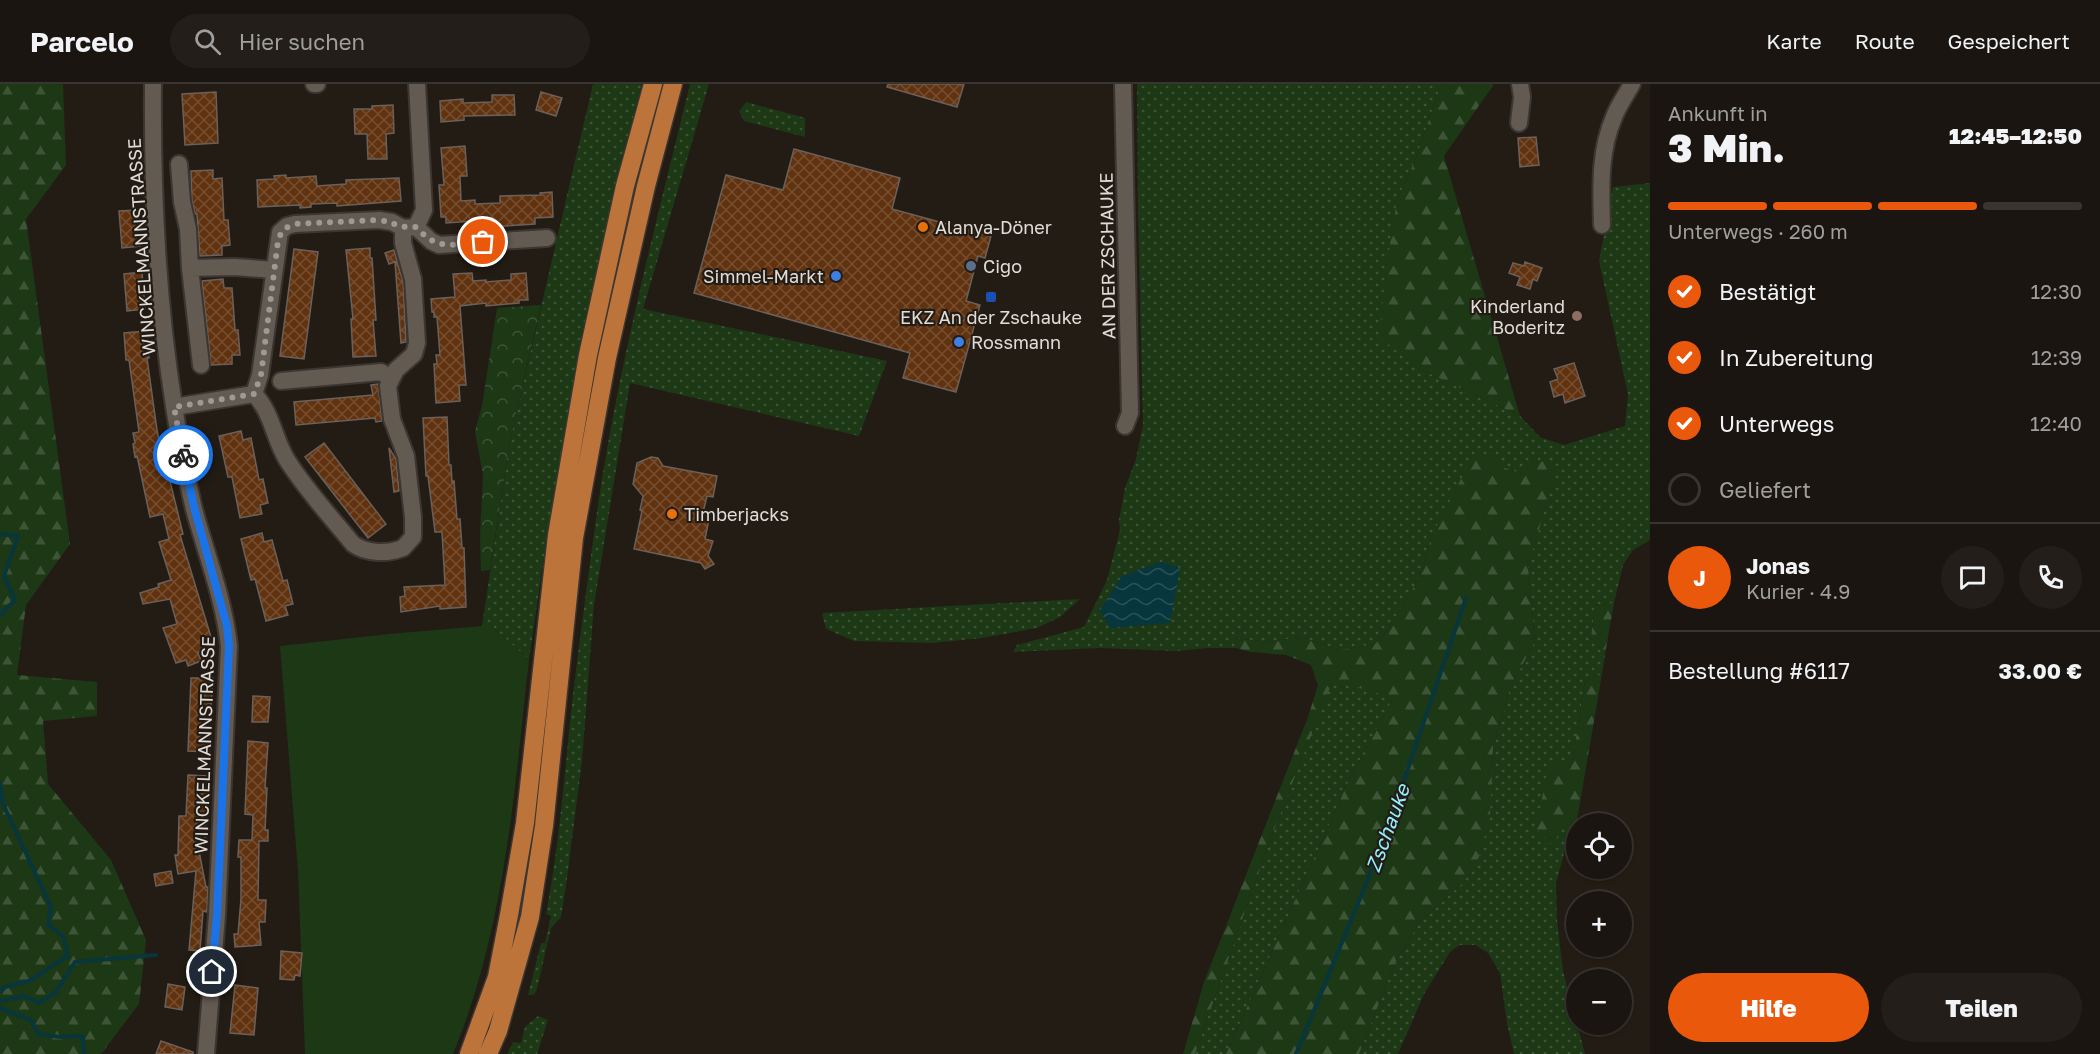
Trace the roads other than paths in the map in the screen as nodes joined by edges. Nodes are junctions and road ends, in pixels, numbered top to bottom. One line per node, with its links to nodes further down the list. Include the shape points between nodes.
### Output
1 (153, 84): 19 (street, WINCKELMANNSTRASSE, via 156,233)
2 (417, 84): 11 (street, via 424,210)
3 (653, 84): 22 (main road, via 625,186 588,355 557,535 525,823 510,915 497,977)
4 (673, 84): 23 (main road, via 607,358 574,538 544,826 530,917)
5 (1123, 84): 20 (street, AN DER ZSCHAUKE, via 1130,413)
6 (1520, 84): 8 (street)
7 (1632, 84): 10 (street, via 1606,140 1601,169)
8 (1519, 123)
9 (179, 164): 13 (street)
10 (1602, 225)
11 (409, 228): 12 (street, via 439,245); 14 (street, via 379,220 287,226 280,232); 16 (street, via 403,243 413,279 417,343 414,354)
12 (547, 238)
13 (190, 268): 14 (street); 15 (street)
14 (274, 270): 18 (street, via 261,375)
15 (201, 365)
16 (390, 378): 17 (street, via 381,372); 18 (street, via 392,419 406,456 413,518 412,537 398,550 361,550 353,544 286,459 265,408)
17 (281, 381)
18 (254, 394): 19 (street)
19 (174, 407): 21 (street, WINCKELMANNSTRASSE, via 229,646 217,915)
20 (1125, 426)
21 (206, 1054)
22 (469, 1054)
23 (488, 1054)

